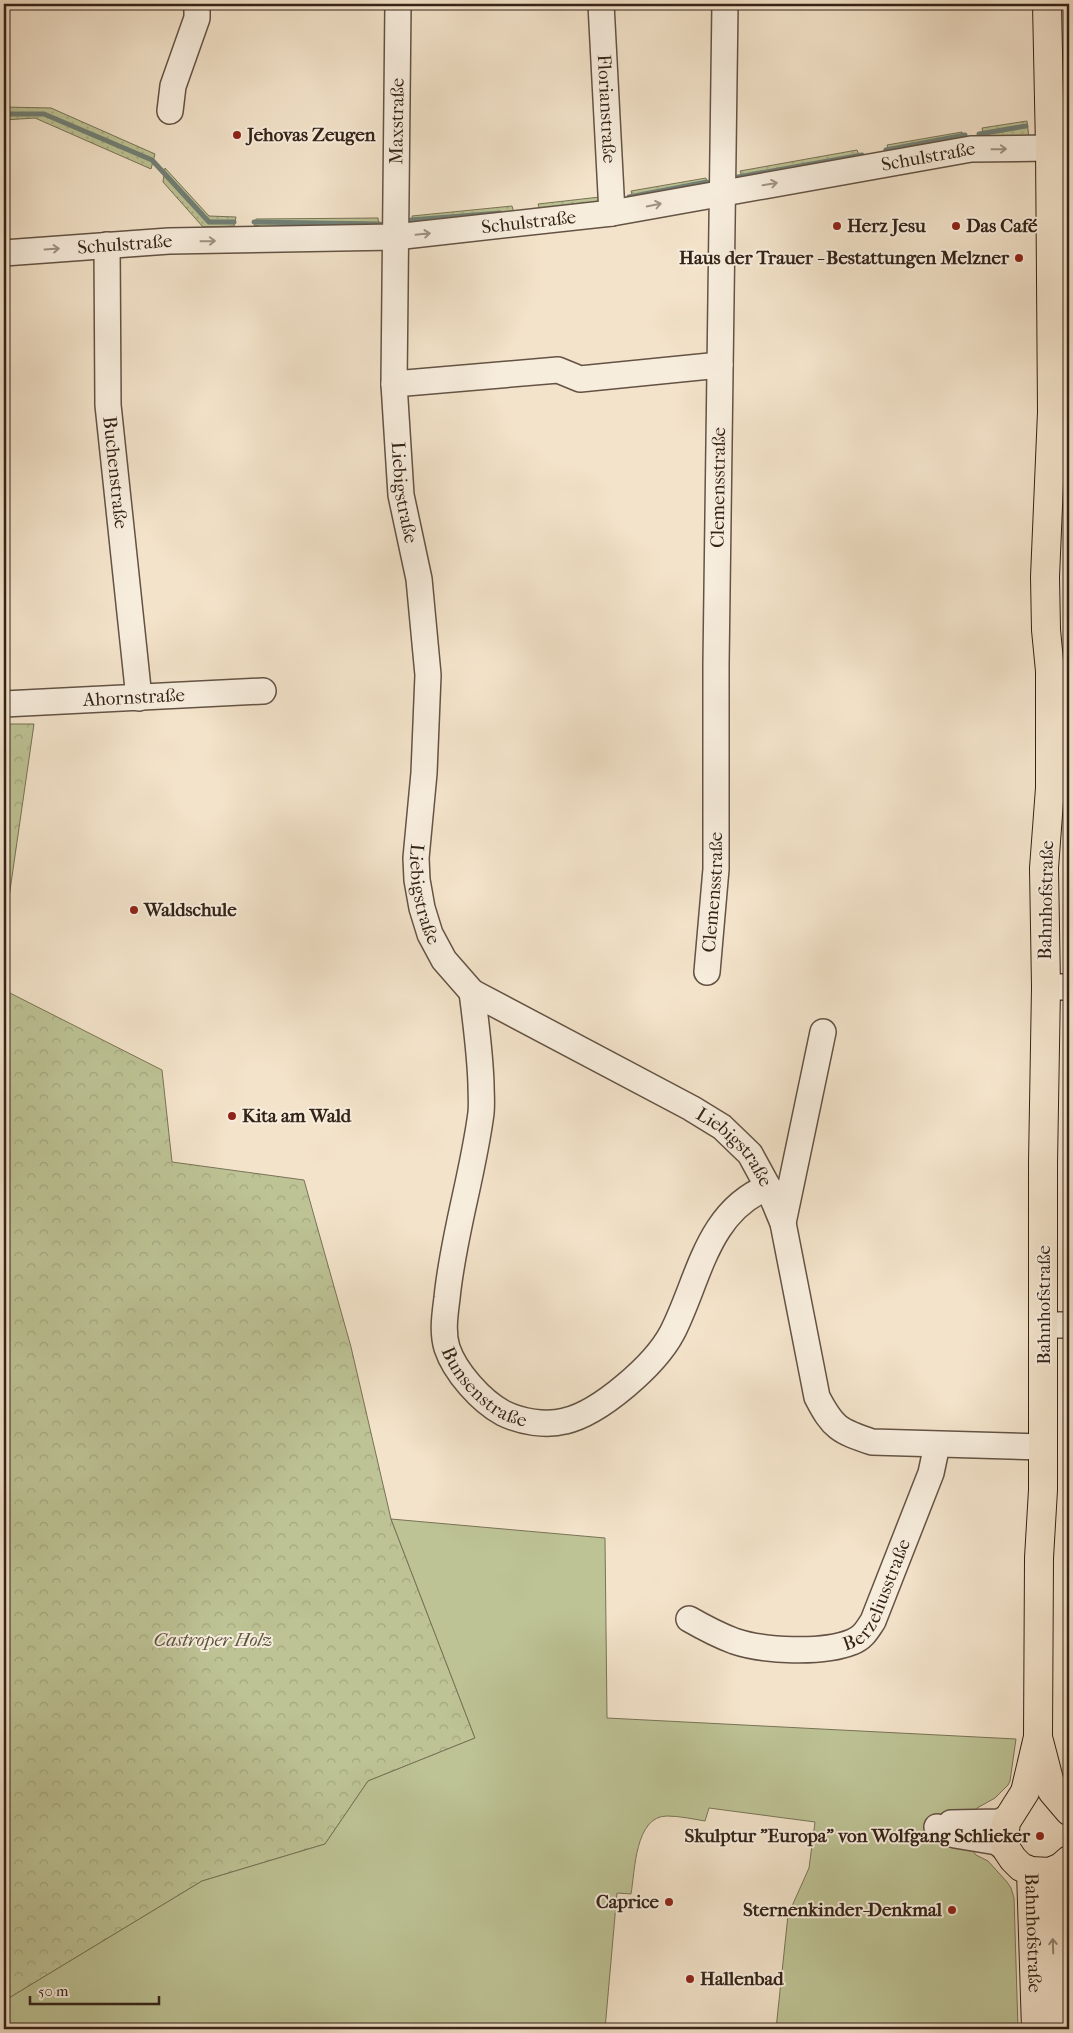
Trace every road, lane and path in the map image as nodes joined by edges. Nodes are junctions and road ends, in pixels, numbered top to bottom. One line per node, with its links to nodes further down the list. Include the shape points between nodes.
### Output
1 (197, 4): 6 (street, via 197,18 174,86)
2 (398, 4): 11 (street, Maxstraße)
3 (601, 4): 9 (street, Florianstraße)
4 (725, 4): 8 (street, Clemensstraße)
5 (1047, 4): 7 (main road, Bahnhofstraße)
6 (170, 111)
7 (1050, 148): 8 (street, Schulstraße, one-way to 7, via 971,149); 10 (main road, Bahnhofstraße)
8 (722, 193): 9 (street, Schulstraße, one-way to 8); 14 (street, Clemensstraße)
9 (612, 213): 11 (street, Schulstraße, one-way to 9)
10 (1060, 228): 20 (main road, Bahnhofstraße, via 1046,577 1050,788 1044,868)
11 (394, 237): 12 (street, Schulstraße, one-way to 11); 15 (street, Liebigstraße)
12 (107, 245): 13 (street, Schulstraße, one-way to 12); 17 (street, Buchenstraße, via 108,406)
13 (4, 253)
14 (720, 365): 15 (street, via 580,380 558,370); 19 (street, Clemensstraße, via 716,868)
15 (394, 384): 21 (street, Liebigstraße, via 401,494 419,579 428,674 416,880 430,934 444,960)
16 (263, 691): 17 (street, Ahornstraße)
17 (139, 698): 18 (street, Ahornstraße)
18 (4, 704)
19 (707, 972)
20 (1058, 987): 25 (main road, Bahnhofstraße, via 1043,1164)
21 (472, 992): 23 (street, Liebigstraße, via 722,1127 750,1154); 23 (street, Bunsenstraße, via 480,1049 482,1111 449,1272 444,1330 447,1348 477,1395 520,1419 563,1422 584,1415 622,1389 652,1360 671,1334 704,1252 719,1228 739,1206)
22 (823, 1032): 24 (street, Liebigstraße)
23 (768, 1187): 24 (street, Liebigstraße)
24 (783, 1223): 26 (street, Liebigstraße, via 817,1397 829,1419 846,1433 872,1442)
25 (1057, 1325): 27 (main road, Bahnhofstraße)
26 (937, 1445): 27 (street, Liebigstraße); 28 (street, Berzeliusstraße, via 932,1474 865,1634 838,1646 771,1649 735,1642)
27 (1044, 1448): 29 (main road, Bahnhofstraße, via 1039,1558)
28 (689, 1619)
29 (1038, 1737): 30 (main road, Bahnhofstraße, via 1052,1791); 31 (main road, Bahnhofstraße, via 1026,1792)
30 (1066, 1807): 31 (main road, via 1047,1798 1039,1798 1023,1803)
31 (1013, 1812): 32 (main road, Bahnhofstraße, via 1004,1833); 32 (street, Bahnhofstraße, via 998,1822 953,1822 937,1827 997,1842)
32 (1007, 1850): 33 (main road, Bahnhofstraße, via 1016,1863)
33 (1050, 1868): 34 (main road, Bahnhofstraße); 35 (main road, Bahnhofstraße, one-way to 33)
34 (1036, 2029)
35 (1058, 2029)

